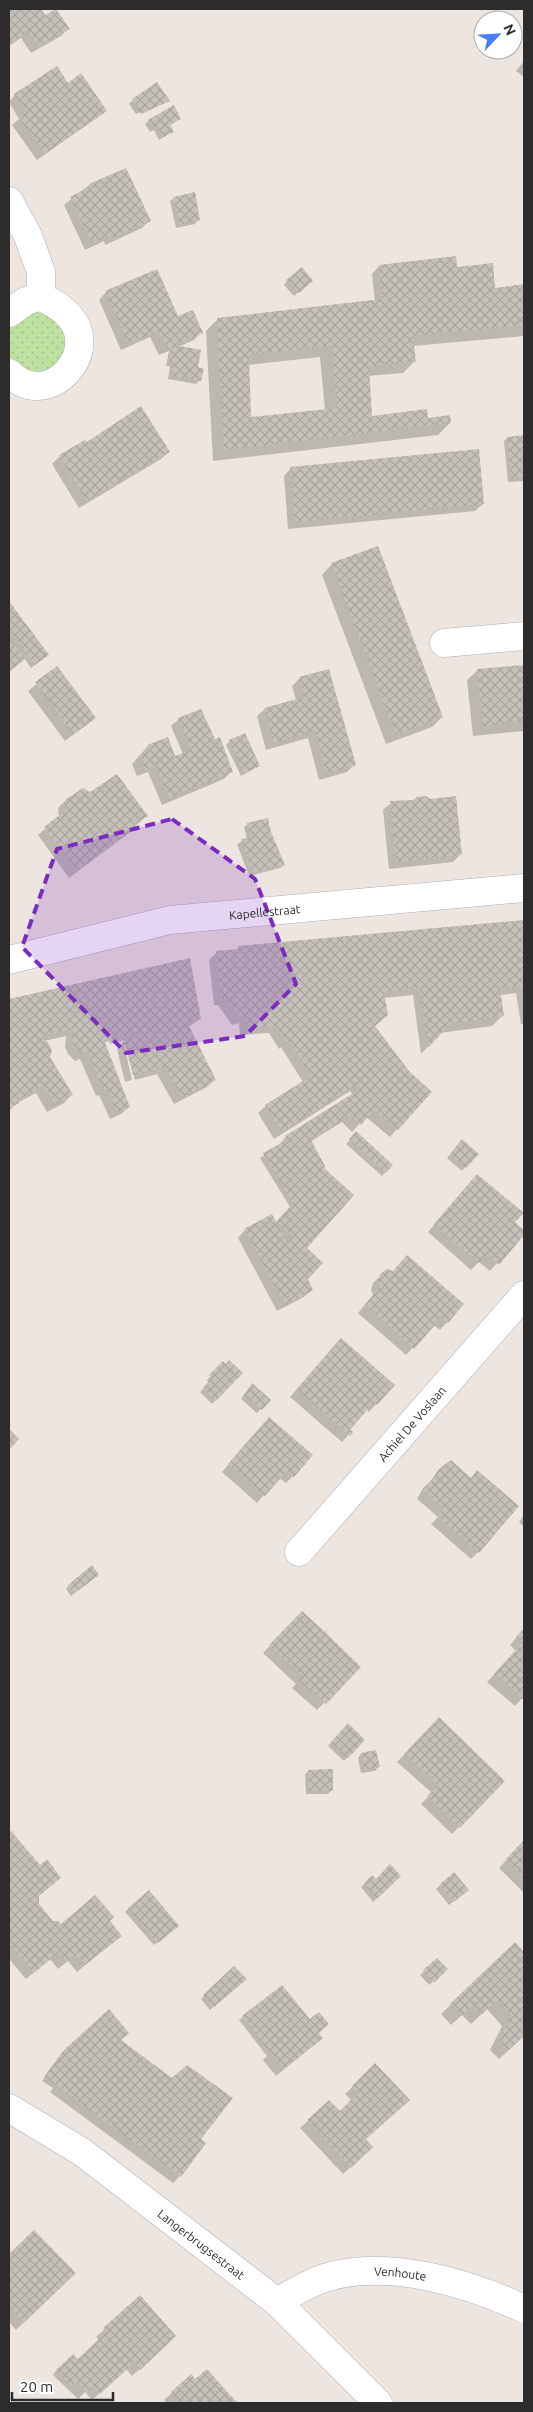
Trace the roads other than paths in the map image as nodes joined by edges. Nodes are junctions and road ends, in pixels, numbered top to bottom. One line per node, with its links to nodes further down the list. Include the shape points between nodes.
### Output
1 (9, 201): 2 (street, via 28,236 41,272)
2 (41, 296): 3 (street, via 26,301); 4 (street, via 65,311 77,328 80,342 77,360 69,372 55,382 41,386 27,384)
3 (9, 313)
4 (9, 373)
5 (524, 636): 6 (street)
6 (444, 643)
7 (524, 888): 8 (street, Kapellestraat, via 170,920)
8 (9, 960)
9 (524, 1295): 10 (street, Achiel De Voslaan)
10 (299, 1552)
11 (9, 2108): 12 (street, Langerbrugsestraat, via 82,2152)
12 (277, 2302): 13 (street, Venhoute, via 328,2277 354,2272 389,2272 437,2278); 14 (street, Langerbrugsestraat)
13 (524, 2309)
14 (378, 2403)

